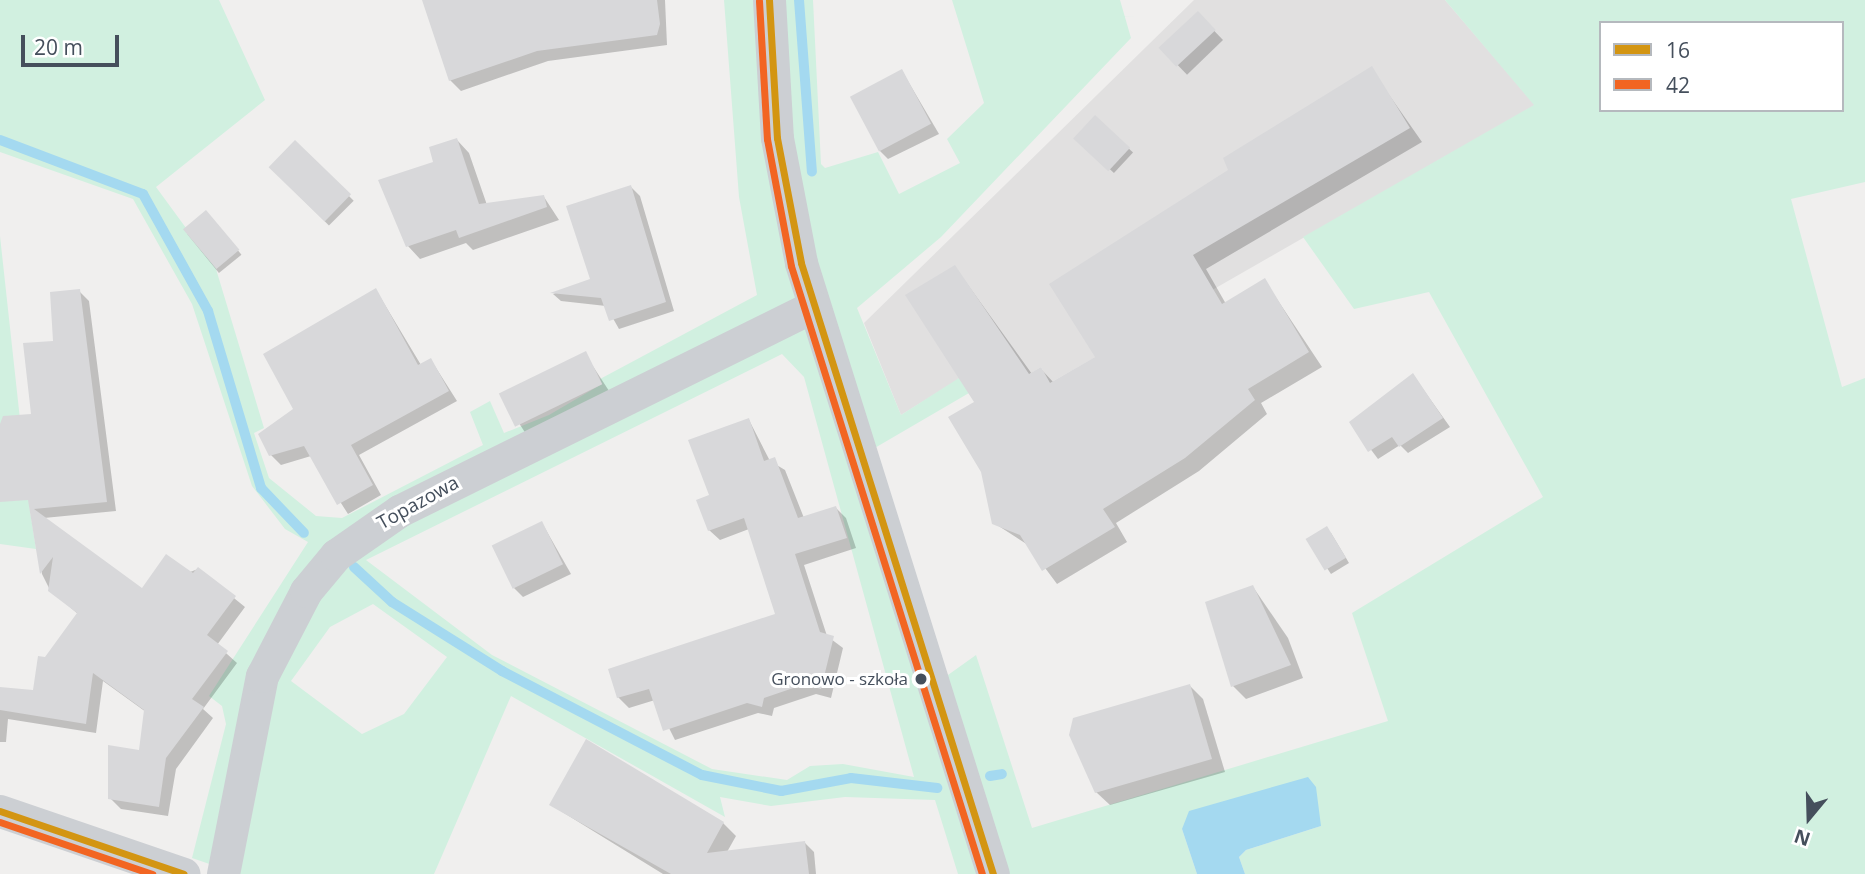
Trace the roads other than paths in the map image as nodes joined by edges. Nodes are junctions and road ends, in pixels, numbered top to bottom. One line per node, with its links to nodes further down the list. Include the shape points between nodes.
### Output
1 (769, 0): 2 (street, via 778,149)
2 (813, 306): 5 (street, Topazowa, via 399,511 337,555 306,591 262,676); 6 (street)
3 (0, 811): 4 (street)
4 (184, 874)
5 (223, 874)
6 (993, 874)

